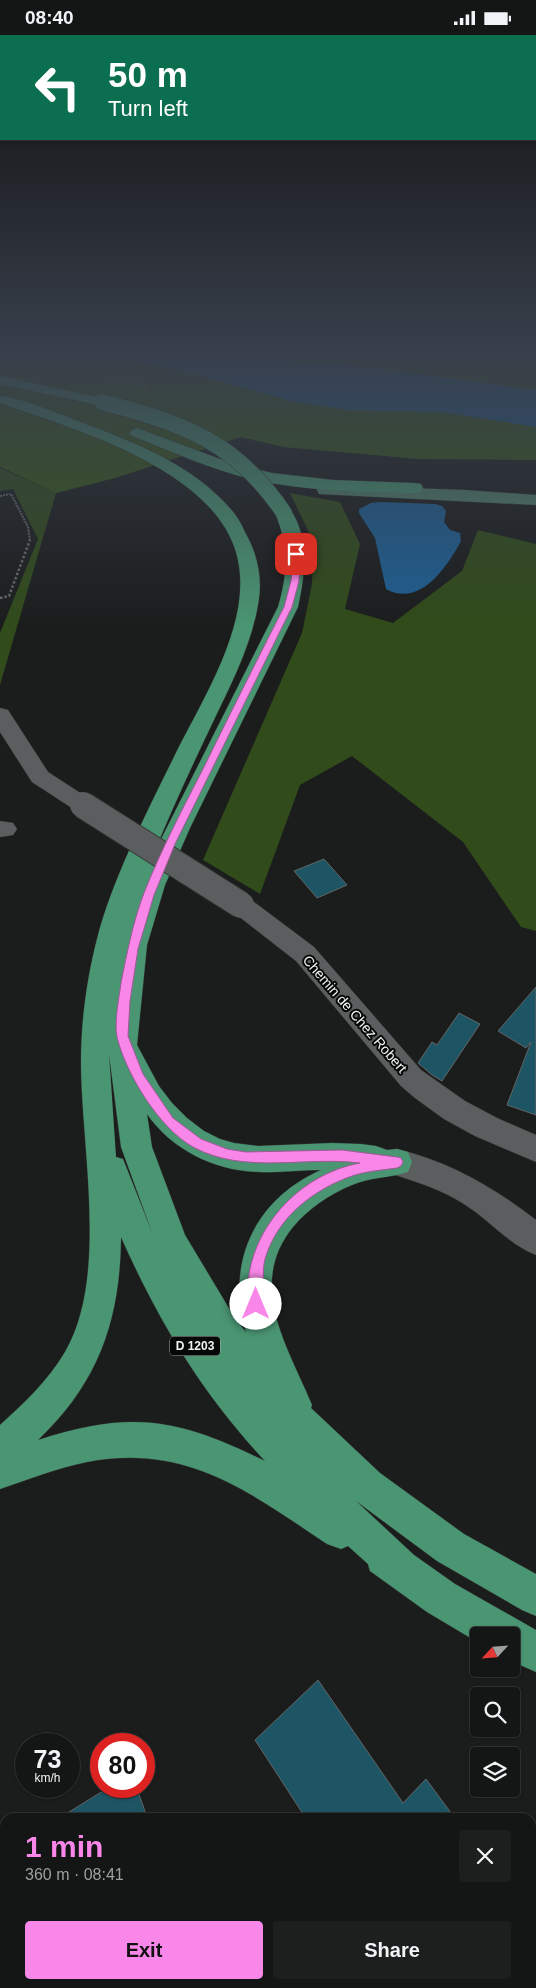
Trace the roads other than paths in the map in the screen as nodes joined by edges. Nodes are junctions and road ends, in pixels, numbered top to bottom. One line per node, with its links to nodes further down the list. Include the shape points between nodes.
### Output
1 (121, 444): 11 (highway, D 1203, via 174,470 200,487 221,508 238,531 250,569 250,596 237,648 160,808 113,928 99,995)
2 (145, 444): 6 (highway, via 214,470 278,485)
3 (165, 444): 5 (highway, via 251,473 330,485)
4 (216, 444): 10 (highway, D 1203, bridge, via 260,478 284,513 296,554 295,581 288,607 170,844 148,895 129,968)
5 (415, 489): 7 (main road)
6 (325, 490): 8 (main road)
7 (536, 493)
8 (536, 500)
9 (0, 715): 12 (street, Chemin de Chez Robert, bridge, via 40,777 241,905 305,954 410,1078 428,1093 468,1119)
10 (123, 1036): 13 (highway, via 138,1076 155,1104 177,1129 205,1147 246,1158 342,1155); 15 (highway, D 1203, via 124,1079 136,1147 170,1238 194,1286 223,1331 274,1395)
11 (95, 1064): 16 (highway, via 106,1234 102,1301 96,1324 75,1371 23,1433); 18 (highway, D 1203, via 106,1145 121,1198 172,1310 206,1363 261,1430 309,1483)
12 (536, 1149)
13 (397, 1162): 14 (street, via 426,1169 457,1183); 15 (highway, via 356,1169 311,1189 278,1220 258,1260 256,1304 261,1325)
14 (536, 1240)
15 (302, 1424): 19 (highway, D 1203, via 382,1499 497,1577)
16 (0, 1450)
17 (0, 1470): 18 (highway, via 89,1444 121,1440 174,1442 201,1449 241,1468)
18 (400, 1568): 20 (highway, D 1203, via 441,1598)
19 (536, 1596)
20 (491, 1627)
21 (520, 1644): 22 (highway)
22 (536, 1652)

